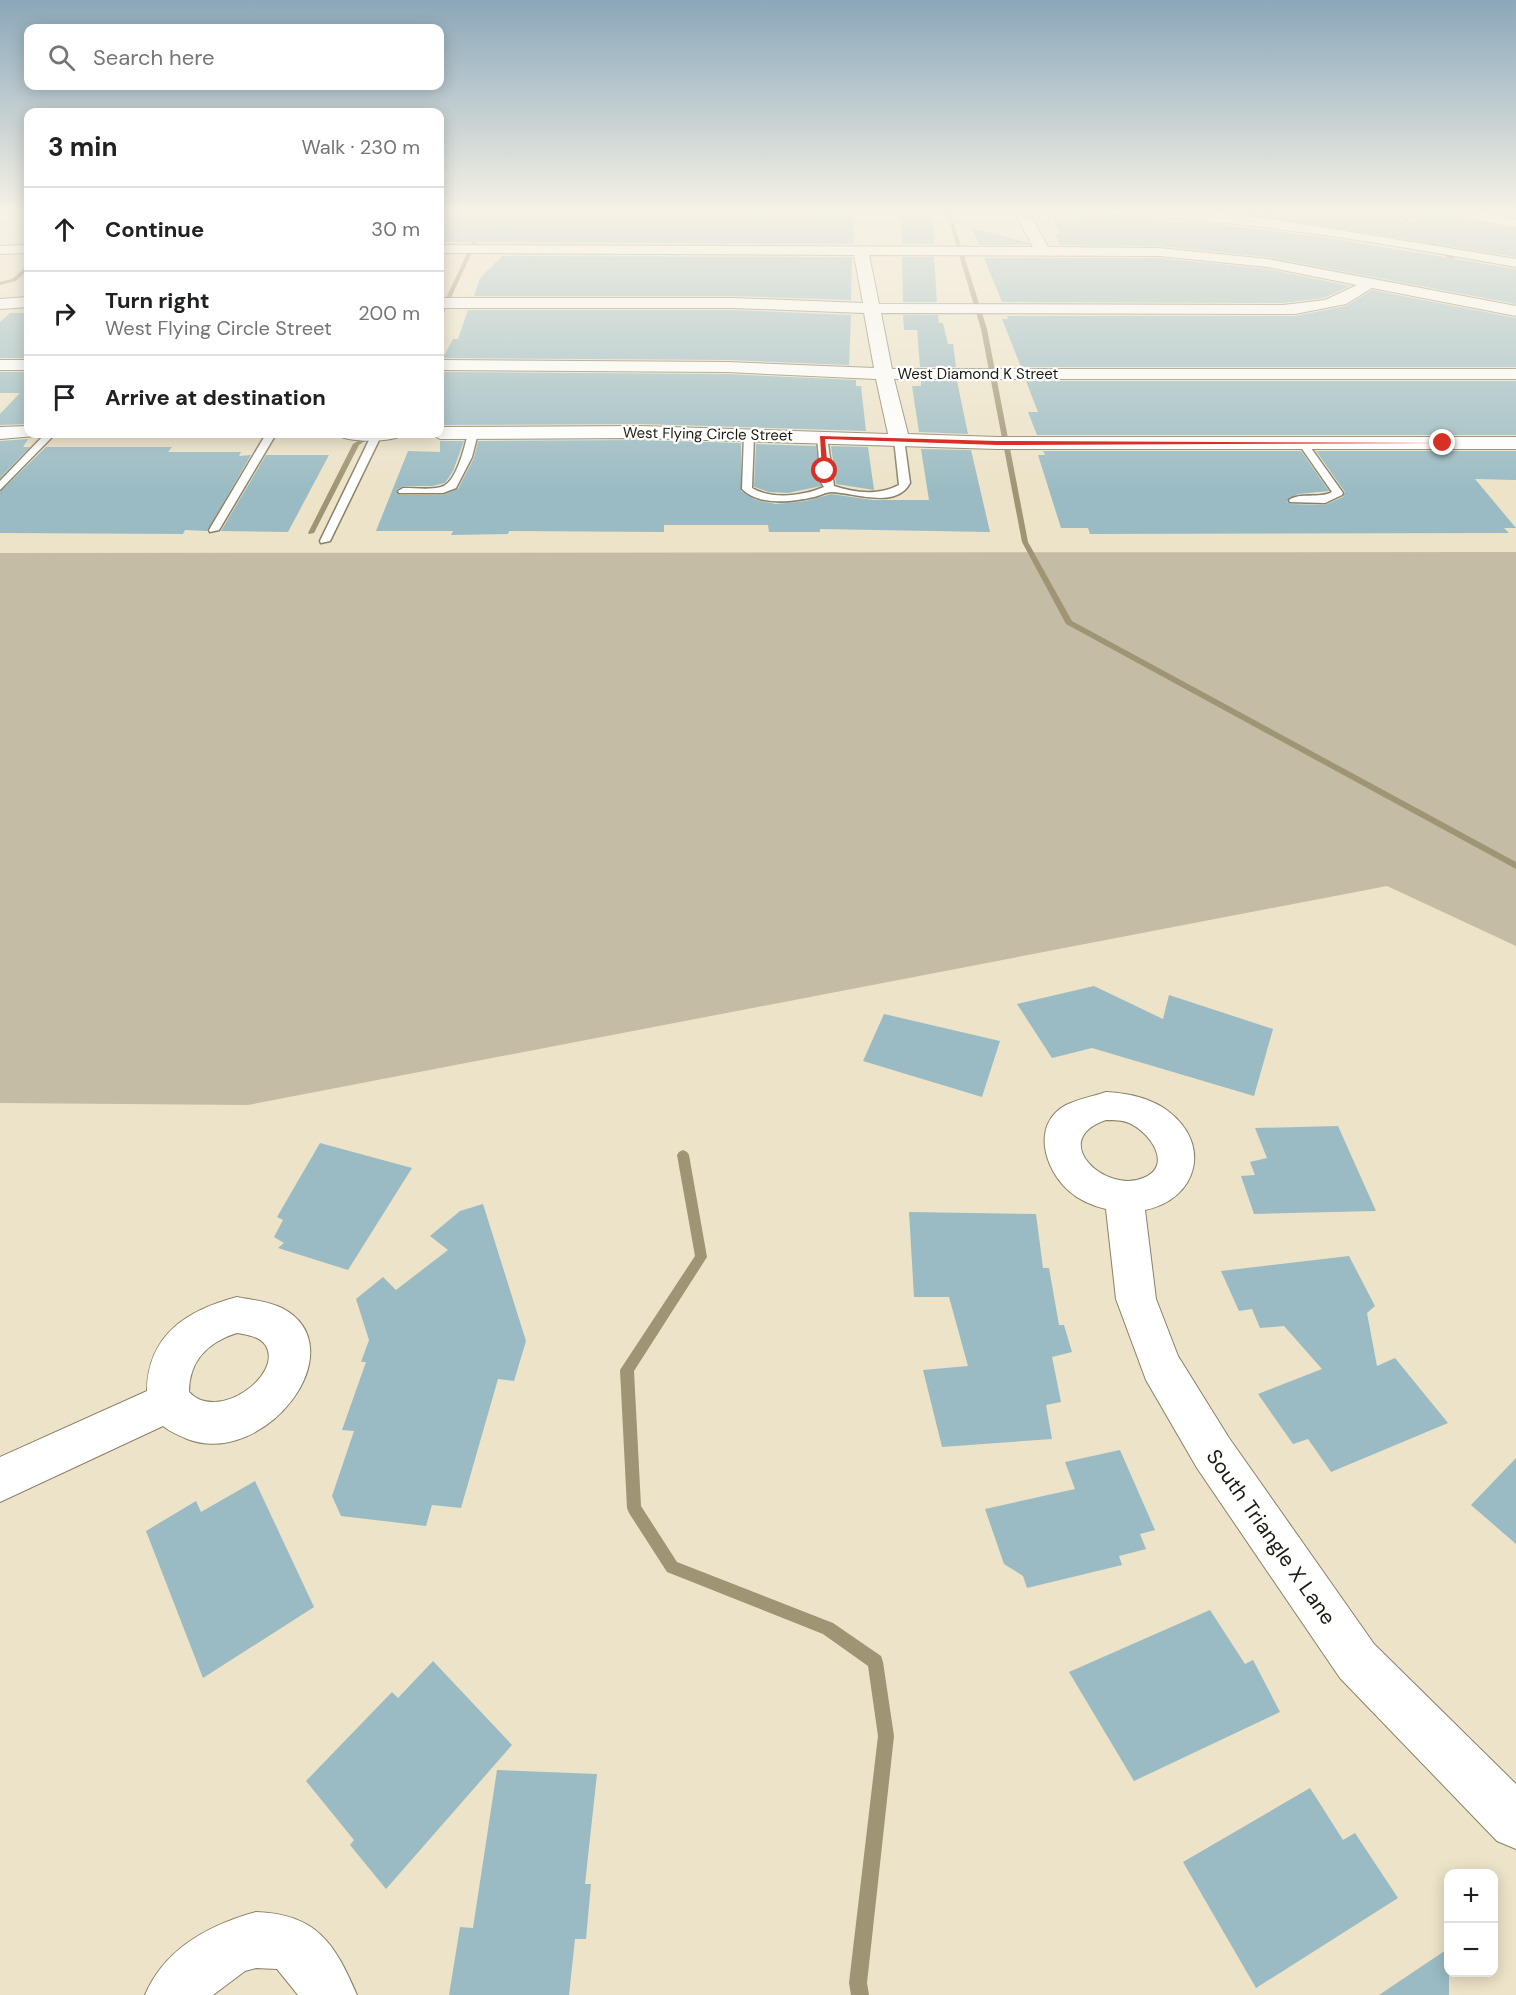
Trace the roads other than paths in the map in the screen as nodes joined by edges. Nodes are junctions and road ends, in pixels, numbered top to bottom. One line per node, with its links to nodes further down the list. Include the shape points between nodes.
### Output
1 (764, 304): 5 (street)
2 (870, 304): 5 (street)
3 (1326, 304): 5 (street, via 1303,309)
4 (1481, 304): 6 (street)
5 (871, 308): 10 (street)
6 (1516, 311)
7 (0, 365): 8 (street)
8 (24, 365)
9 (444, 365): 10 (street, West Diamond K Street, via 727,367)
10 (884, 374): 11 (street, West Diamond K Street); 21 (street)
11 (1516, 374)
12 (0, 432): 13 (street)
13 (24, 432)
14 (444, 433): 15 (street, West Flying Circle Street)
15 (473, 433): 16 (street, West Flying Circle Street); 26 (lane, via 467,457 452,486 443,490)
16 (749, 435): 17 (street, West Flying Circle Street); 25 (lane, via 747,489 752,493 766,497 804,496)
17 (822, 437): 21 (street, West Flying Circle Street); 25 (lane, via 826,482)
18 (46, 438): 24 (lane)
19 (269, 438): 28 (lane)
20 (375, 438): 29 (lane)
21 (899, 439): 22 (street, West Flying Circle Street, via 997,443); 25 (lane, via 906,483 903,488 885,494)
22 (1303, 443): 23 (street, West Flying Circle Street); 27 (lane, via 1338,493 1325,500)
23 (1516, 443)
24 (0, 487)
25 (830, 488)
26 (403, 491)
27 (1294, 500)
28 (214, 530)
29 (325, 541)
30 (1124, 1197): 33 (street, South Triangle X Lane, via 1137,1299 1161,1366 1213,1453 1357,1661)
31 (170, 1401): 32 (street)
32 (0, 1480)
33 (1516, 1822)
34 (174, 1995): 35 (street, via 192,1972 220,1951 249,1940 276,1940 301,1951 320,1973)
35 (328, 1995)

